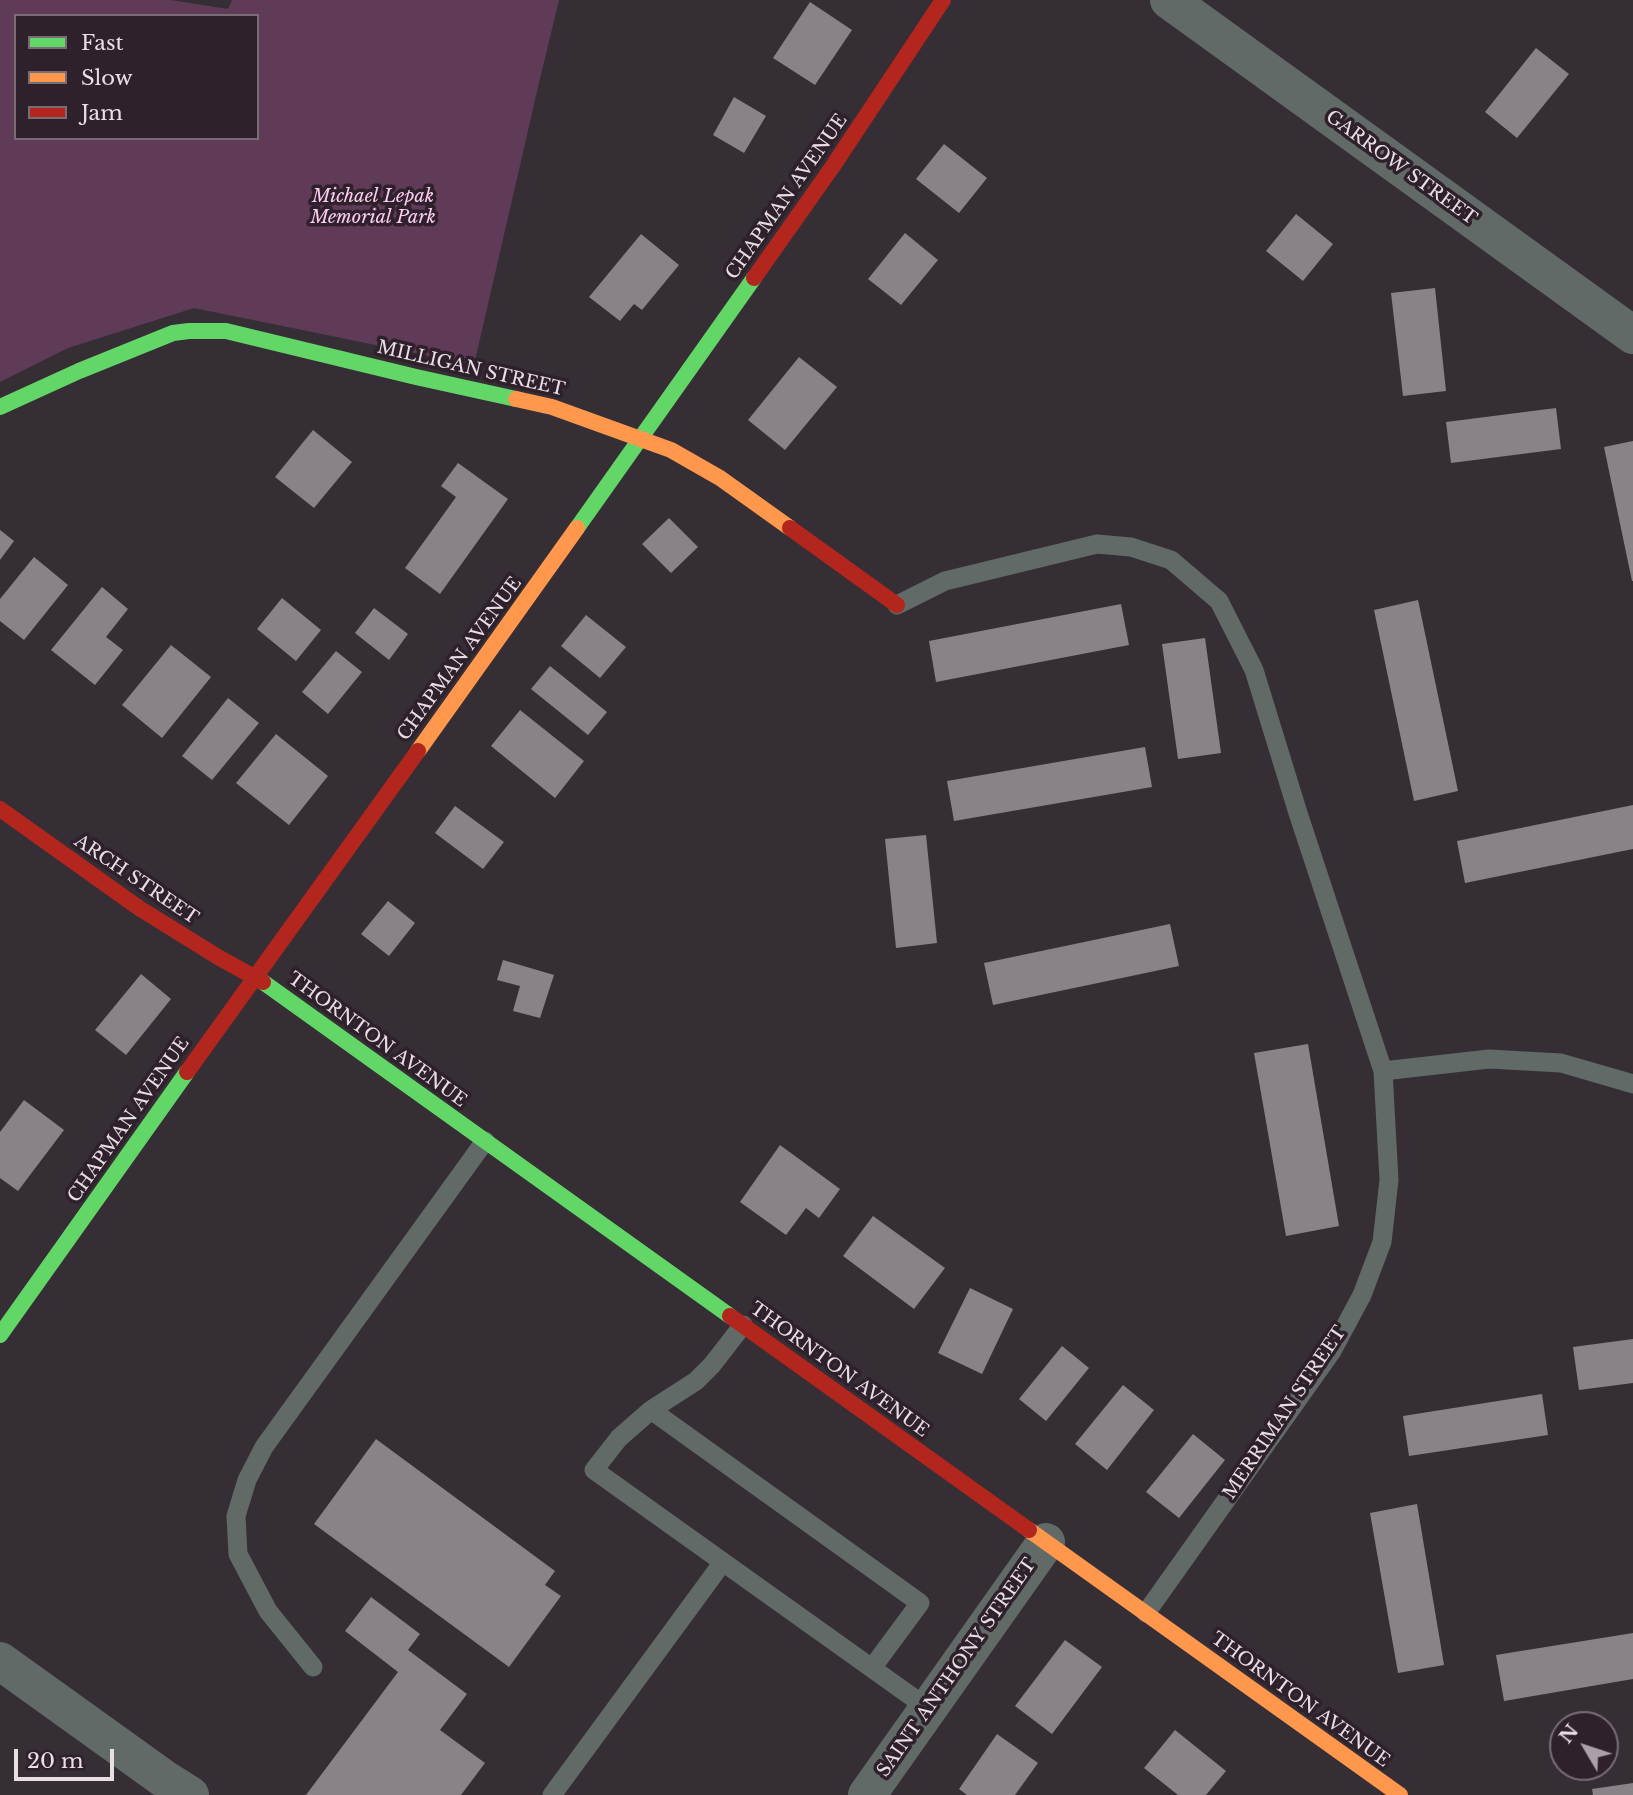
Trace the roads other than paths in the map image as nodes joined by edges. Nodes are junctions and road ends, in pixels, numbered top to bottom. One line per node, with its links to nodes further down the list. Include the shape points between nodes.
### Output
1 (943, 0): 5 (street, CHAPMAN AVENUE, via 833,166)
2 (1169, 0): 3 (street, GARROW STREET)
3 (1633, 335)
4 (0, 407): 5 (street, MILLIGAN STREET, via 173,333 226,331 552,407)
5 (641, 438): 6 (street, MILLIGAN STREET, via 720,478); 8 (street, CHAPMAN AVENUE)
6 (897, 606): 9 (lane, MERRIMAN STREET, via 944,581 1097,544 1131,547 1171,560 1219,601 1254,670)
7 (0, 810): 8 (street, ARCH STREET, via 139,908)
8 (255, 976): 11 (street, THORNTON AVENUE); 13 (street, CHAPMAN AVENUE)
9 (1383, 1071): 10 (lane, via 1489,1059 1561,1063); 17 (lane, MERRIMAN STREET, via 1389,1180 1382,1242 1362,1295 1332,1351)
10 (1633, 1084)
11 (485, 1141): 12 (street, THORNTON AVENUE); 19 (lane, via 264,1447 247,1480 236,1517 238,1554 268,1611)
12 (743, 1325): 14 (lane, via 696,1381); 15 (street, THORNTON AVENUE)
13 (0, 1335)
14 (651, 1410): 16 (lane, via 619,1438 594,1470); 20 (lane, via 919,1603)
15 (1046, 1542): 17 (street, THORNTON AVENUE); 21 (street, SAINT ANTHONY STREET)
16 (723, 1562): 20 (lane); 23 (lane)
17 (1146, 1613): 25 (street, THORNTON AVENUE)
18 (0, 1661): 22 (street)
19 (313, 1667)
20 (872, 1668): 21 (lane)
21 (929, 1709): 24 (street, SAINT ANTHONY STREET)
22 (190, 1795)
23 (552, 1795)
24 (867, 1795)
25 (1400, 1795)

